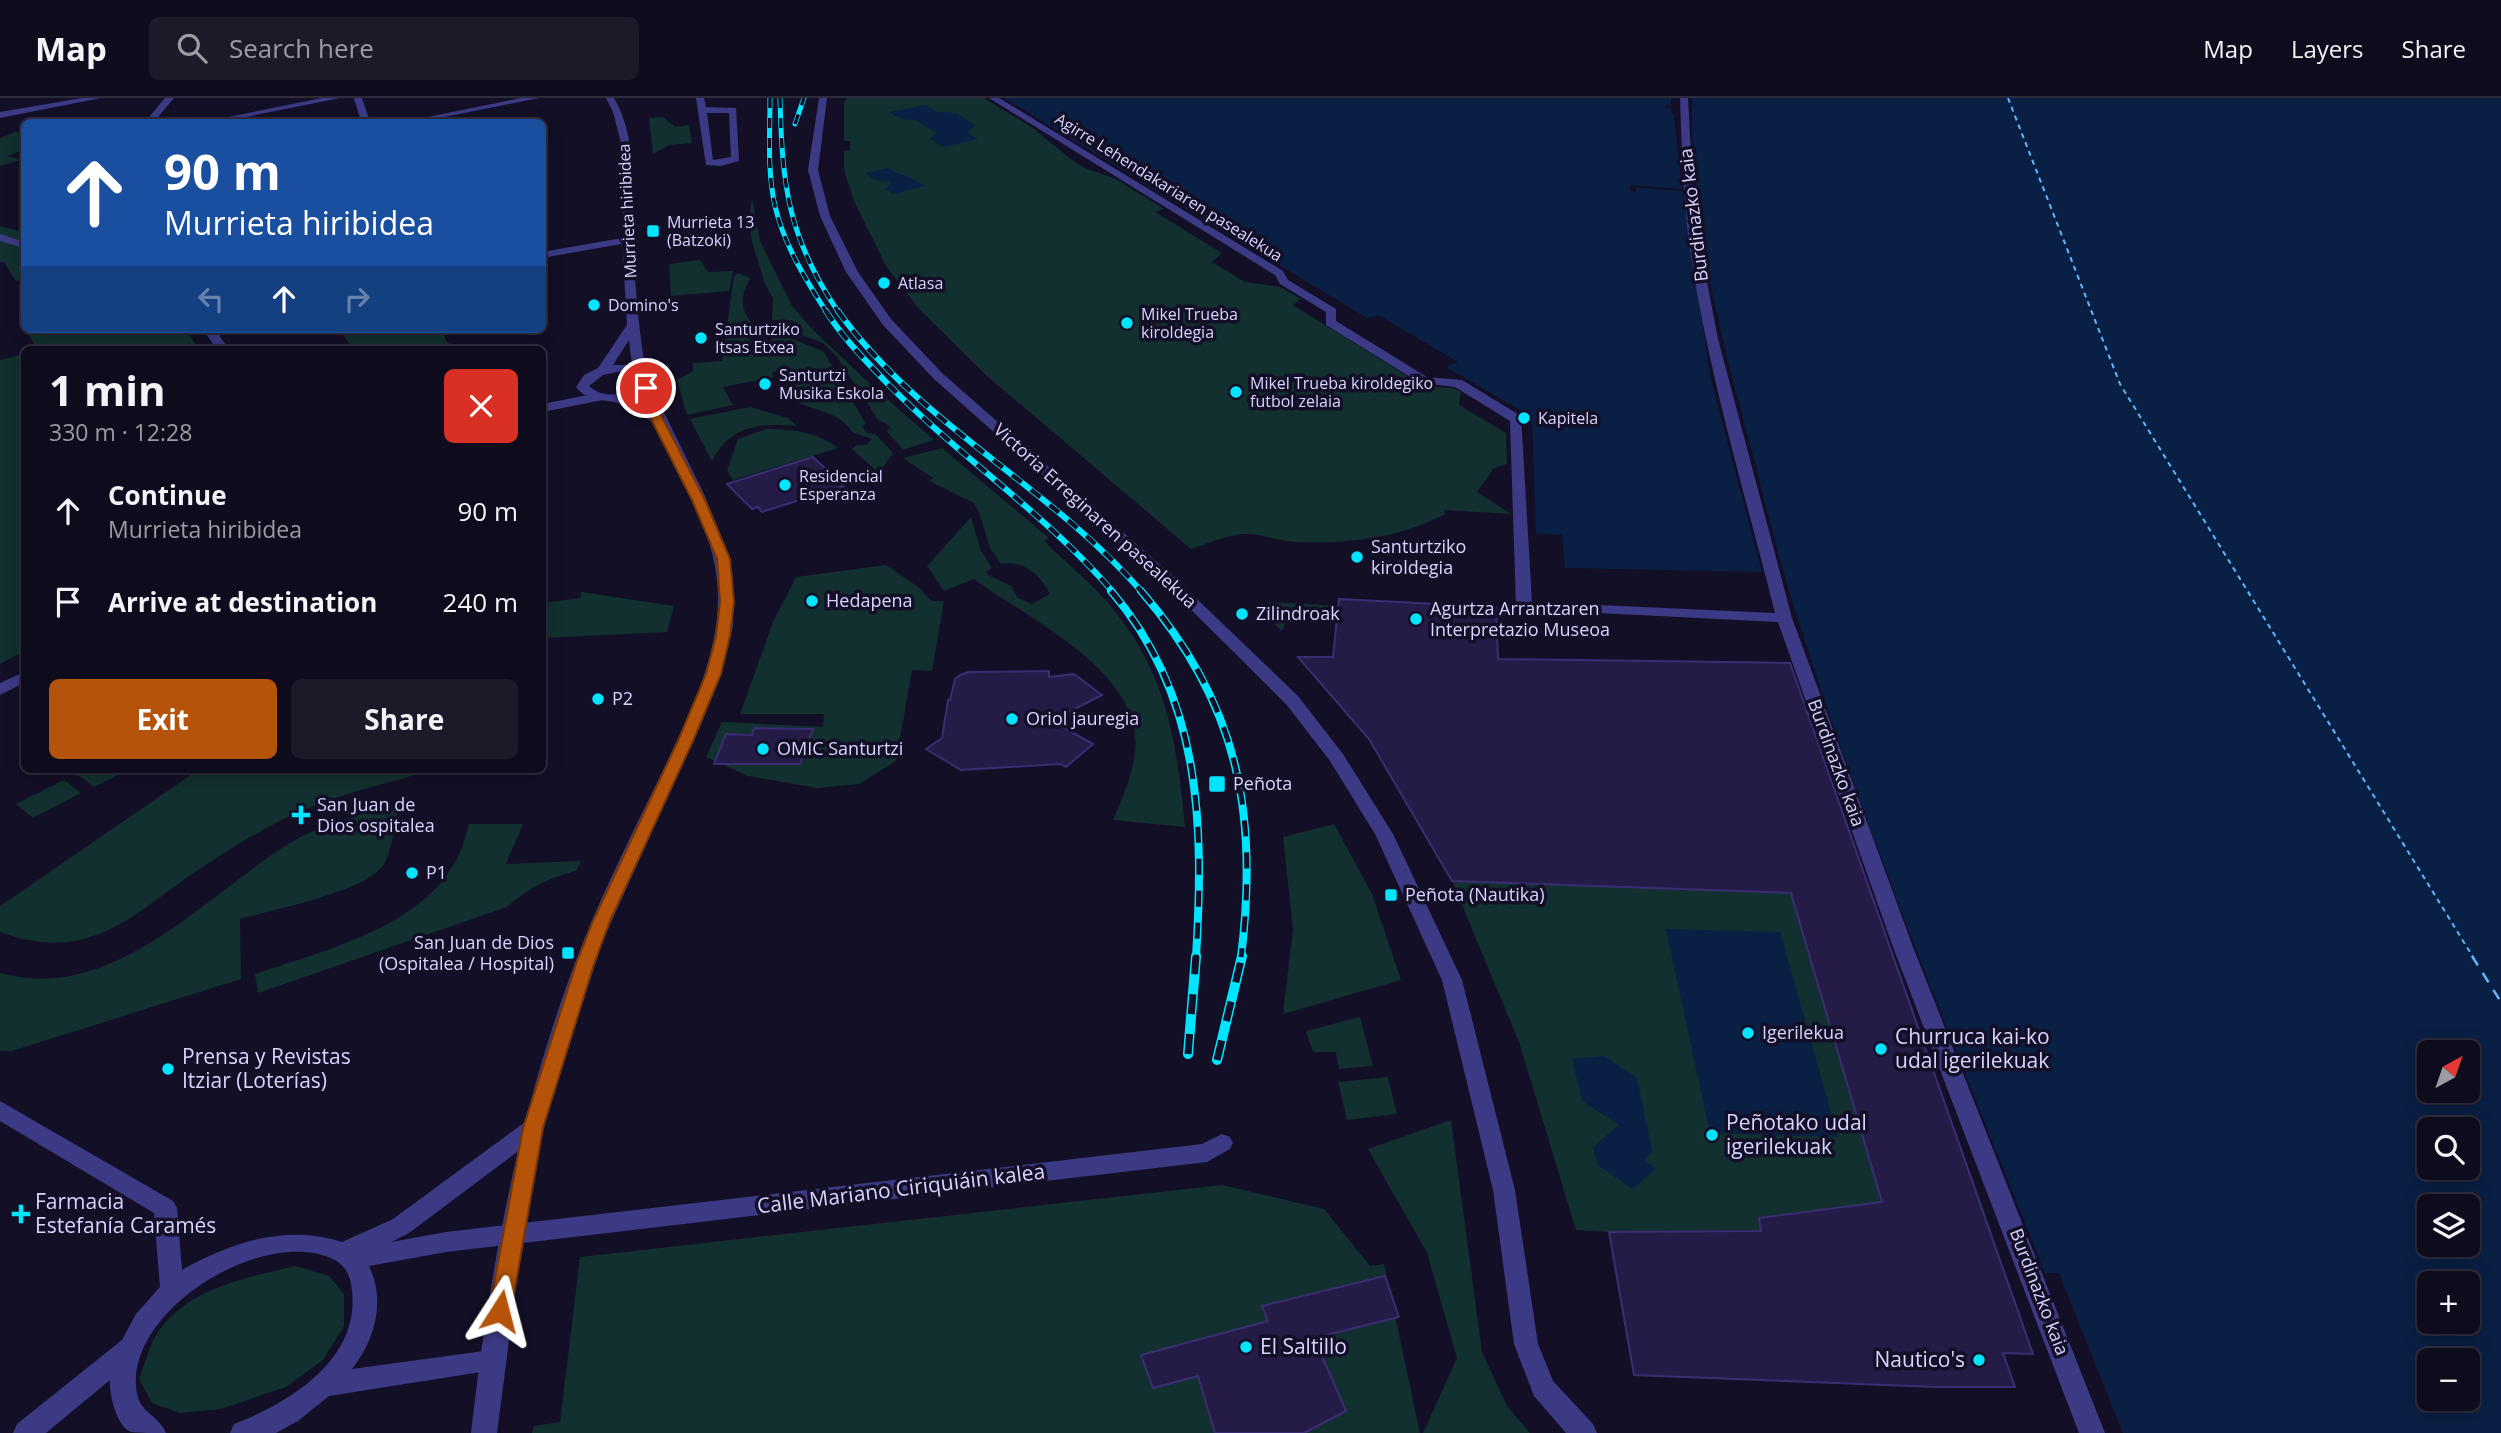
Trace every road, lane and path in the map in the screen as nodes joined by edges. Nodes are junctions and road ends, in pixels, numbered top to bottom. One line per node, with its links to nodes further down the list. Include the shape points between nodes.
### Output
1 (31, 98): 13 (street)
2 (97, 98): 13 (street)
3 (170, 98): 15 (street)
4 (336, 98): 16 (street)
5 (358, 98): 17 (street)
6 (535, 98): 18 (street)
7 (610, 98): 20 (street, Murrieta hiribidea, via 621,119 627,162)
8 (700, 98): 12 (street)
9 (823, 98): 49 (street, Victoria Erreginaren pasealekua, via 813,170 825,216 852,272 887,322 938,376 1169,580 1292,700 1337,758 1384,834 1452,980 1504,1190 1525,1344 1543,1388)
10 (993, 98): 33 (street, Agirre Lehendakariaren pasealekua, via 1279,273 1284,282 1332,311 1330,322 1424,380 1458,383 1516,419 1524,606)
11 (1684, 98): 33 (street, Burdinazko kaia, via 1688,190 1712,339)
12 (701, 110): 12 (street, via 709,163 736,159 733,110)
13 (19, 111): 14 (street)
14 (0, 115)
15 (152, 119)
16 (225, 119)
17 (365, 119)
18 (424, 119)
19 (0, 237): 21 (street)
20 (628, 240): 22 (street); 23 (street, Murrieta hiribidea)
21 (21, 244)
22 (546, 254)
23 (632, 327): 24 (street, Murrieta hiribidea); 25 (street)
24 (639, 368): 25 (street); 27 (street, Murrieta hiribidea, via 653,378)
25 (603, 370): 26 (street, via 587,378)
26 (582, 387): 28 (street); 30 (street)
27 (646, 388): 29 (street); 32 (street)
28 (598, 397): 29 (street); 31 (street)
29 (615, 397): 32 (street)
30 (546, 406)
31 (546, 407)
32 (658, 421): 37 (street, via 723,559 727,602 723,636 713,674 685,741 601,921)
33 (1784, 618): 50 (street, Burdinazko kaia, via 1903,947)
34 (21, 679): 35 (street)
35 (0, 690)
36 (0, 1110): 41 (street, via 165,1208)
37 (533, 1128): 39 (street); 40 (street, via 401,1226)
38 (1222, 1143): 39 (street, Calle Mariano Ciriquiáin kalea, via 1207,1153)
39 (513, 1235): 40 (street, Calle Mariano Ciriquiáin kalea); 43 (street)
40 (347, 1256): 41 (street, via 315,1244 283,1243 213,1265); 44 (street, via 360,1270 368,1294 365,1323 350,1354)
41 (172, 1291): 42 (street)
42 (129, 1349): 45 (street); 46 (street, via 121,1381 127,1409)
43 (491, 1361): 44 (street); 48 (street)
44 (325, 1385): 47 (street, via 290,1411)
45 (26, 1433)
46 (153, 1433)
47 (243, 1433)
48 (484, 1433)
49 (1584, 1433)
50 (2092, 1433)

